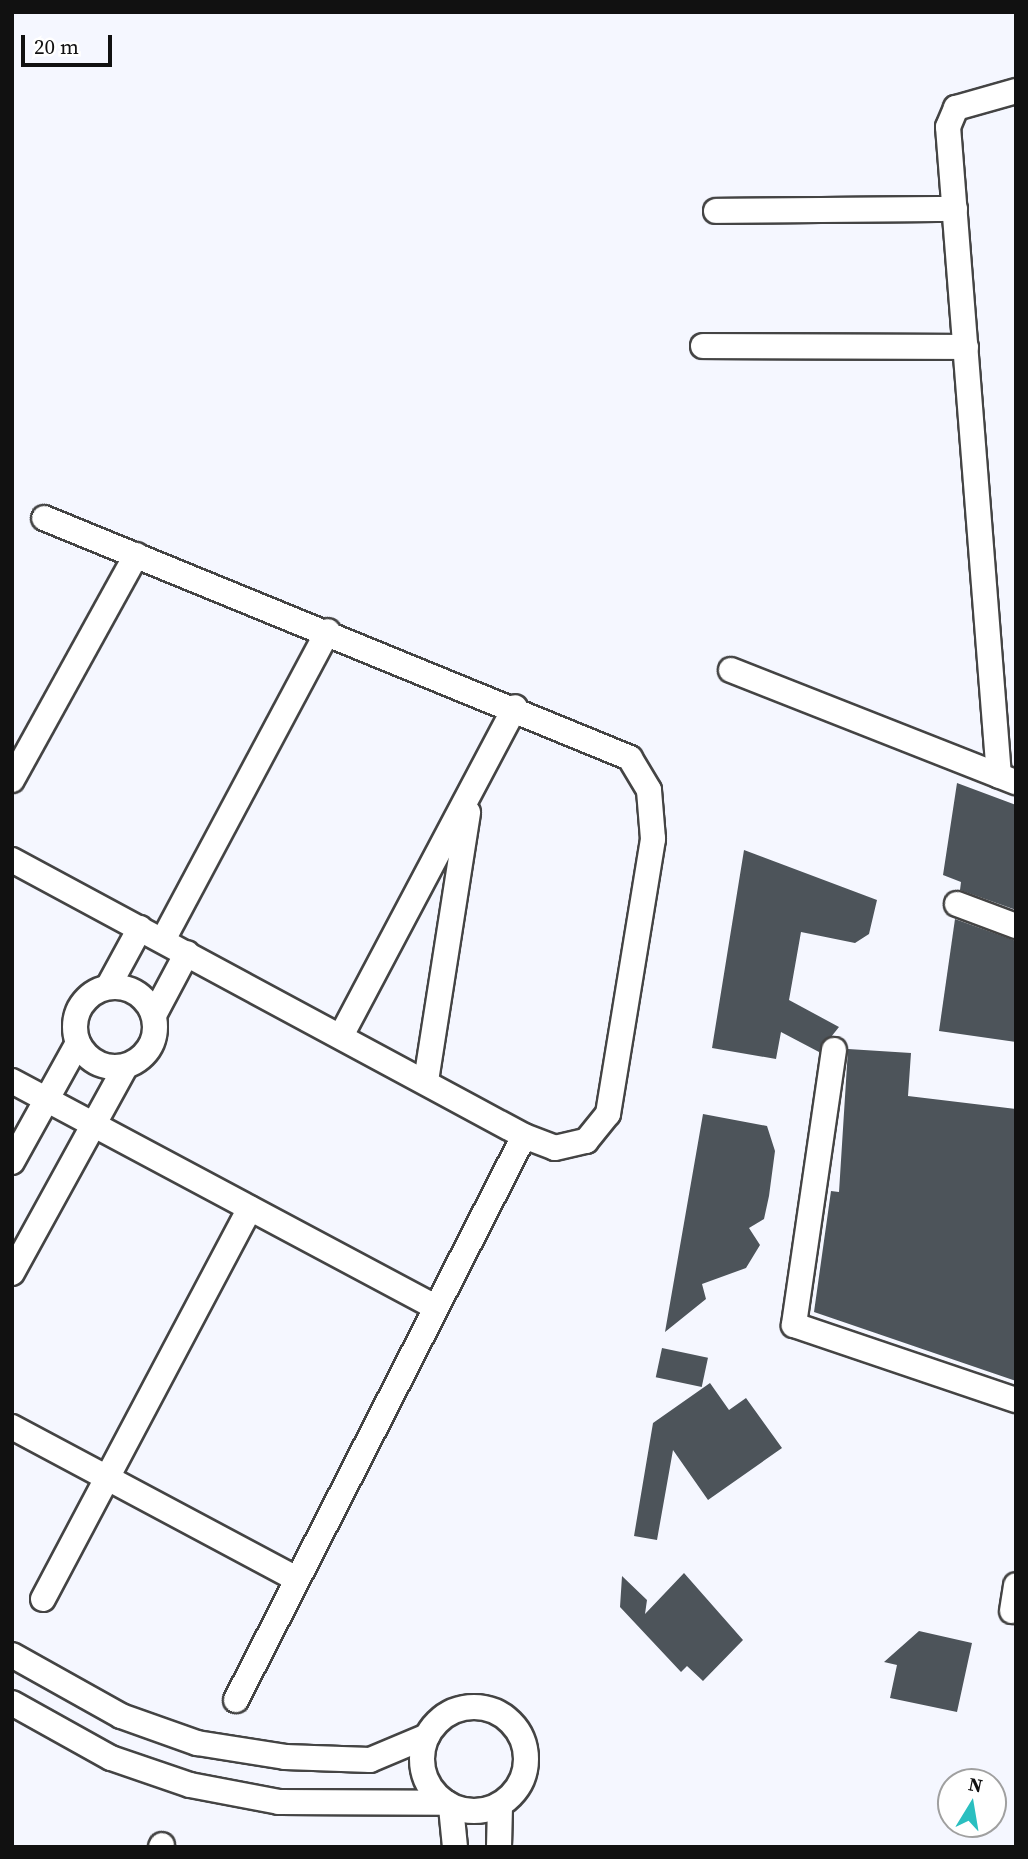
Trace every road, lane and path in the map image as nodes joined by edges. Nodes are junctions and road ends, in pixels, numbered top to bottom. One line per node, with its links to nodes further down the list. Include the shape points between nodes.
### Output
1 (1016, 91): 2 (street, via 956,108 948,127)
2 (955, 209): 3 (street); 5 (street)
3 (716, 211)
4 (703, 346): 5 (street)
5 (966, 347): 11 (street)
6 (44, 518): 7 (street)
7 (136, 555): 8 (street); 12 (street)
8 (328, 631): 10 (street); 18 (street)
9 (731, 670): 11 (street)
10 (515, 707): 13 (street); 30 (street, via 630,758 649,790 653,839 608,1114 586,1141 555,1148)
11 (1007, 779)
12 (12, 780)
13 (471, 791): 22 (street); 27 (street)
14 (12, 860): 17 (street)
15 (957, 904): 16 (street)
16 (1016, 926)
17 (140, 928): 18 (street); 20 (street)
18 (163, 940): 19 (street)
19 (187, 953): 21 (street); 22 (street)
20 (108, 987): 21 (street, via 140,995); 23 (street, via 79,1007)
21 (153, 1015): 25 (street, via 151,1046)
22 (341, 1036): 27 (street)
23 (78, 1043): 25 (street, via 95,1062); 28 (street)
24 (834, 1050): 35 (street, via 794,1325)
25 (126, 1066): 29 (street)
26 (12, 1081): 28 (street)
27 (426, 1081): 30 (street)
28 (47, 1099): 29 (street); 31 (street)
29 (94, 1124): 32 (street); 33 (street)
30 (524, 1136): 34 (street)
31 (12, 1162)
32 (250, 1208): 34 (street); 37 (street)
33 (12, 1273)
34 (436, 1307): 38 (street)
35 (1016, 1400)
36 (12, 1427): 37 (street)
37 (107, 1478): 38 (street); 40 (street)
38 (297, 1579): 43 (street)
39 (1016, 1585): 41 (street)
40 (43, 1599)
41 (1012, 1611)
42 (12, 1655): 45 (street, via 121,1716 197,1743 285,1757 370,1759)
43 (236, 1700)
44 (12, 1703): 46 (street, via 111,1758 190,1785 279,1802)
45 (427, 1736): 46 (street, via 422,1769); 47 (street, via 451,1712 468,1707 504,1715 525,1745 527,1762 523,1781)
46 (449, 1805): 47 (street, via 484,1811); 48 (street)
47 (500, 1805): 49 (street)
48 (455, 1847)
49 (499, 1847)

